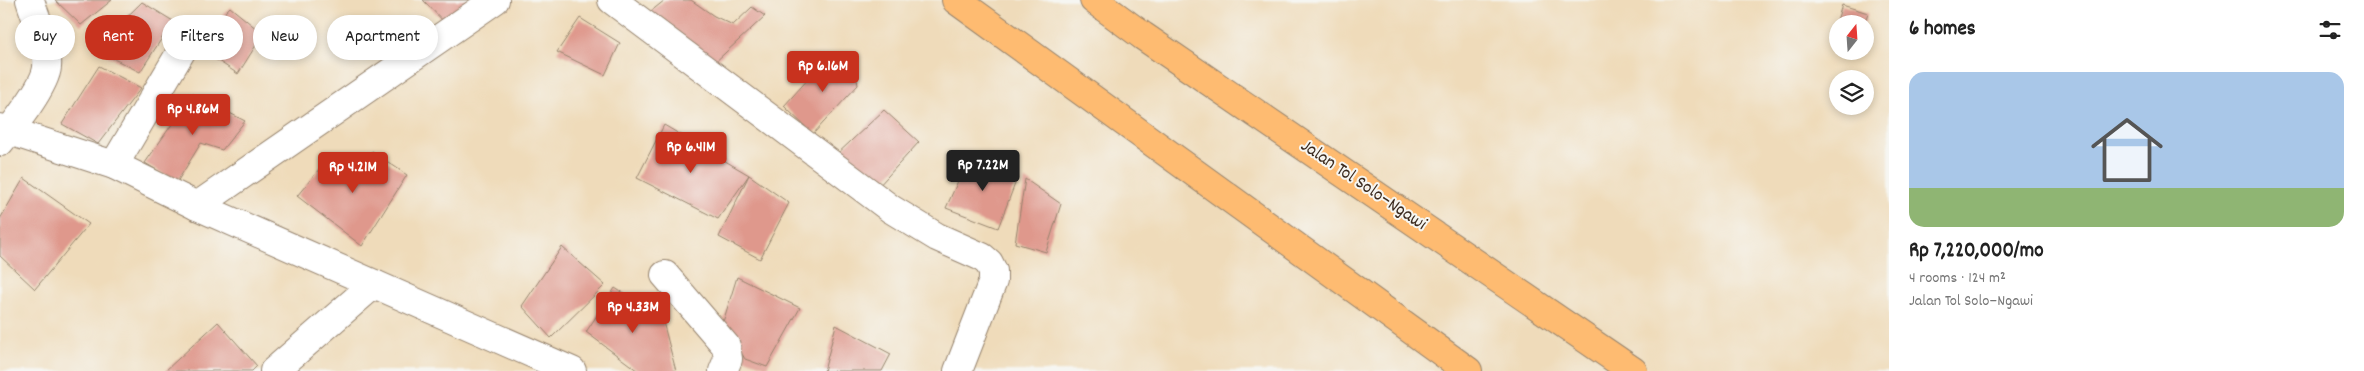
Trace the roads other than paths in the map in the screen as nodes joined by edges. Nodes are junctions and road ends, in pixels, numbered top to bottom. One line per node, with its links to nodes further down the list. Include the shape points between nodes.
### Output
1 (30, 0): 7 (street, via 48,68 44,81)
2 (495, 0): 9 (street)
3 (612, 0): 15 (street, via 891,209 989,263 993,281)
4 (956, 0): 16 (highway)
5 (1094, 0): 17 (highway, Jalan Tol Solo–Ngawi)
6 (176, 60): 8 (street)
7 (3, 134): 8 (street)
8 (114, 165): 9 (street)
9 (197, 206): 11 (street)
10 (665, 275): 14 (street, via 726,346 728,359)
11 (374, 284): 12 (street); 13 (street)
12 (274, 371)
13 (572, 371)
14 (723, 371)
15 (958, 371)
16 (1468, 371)
17 (1634, 371)

